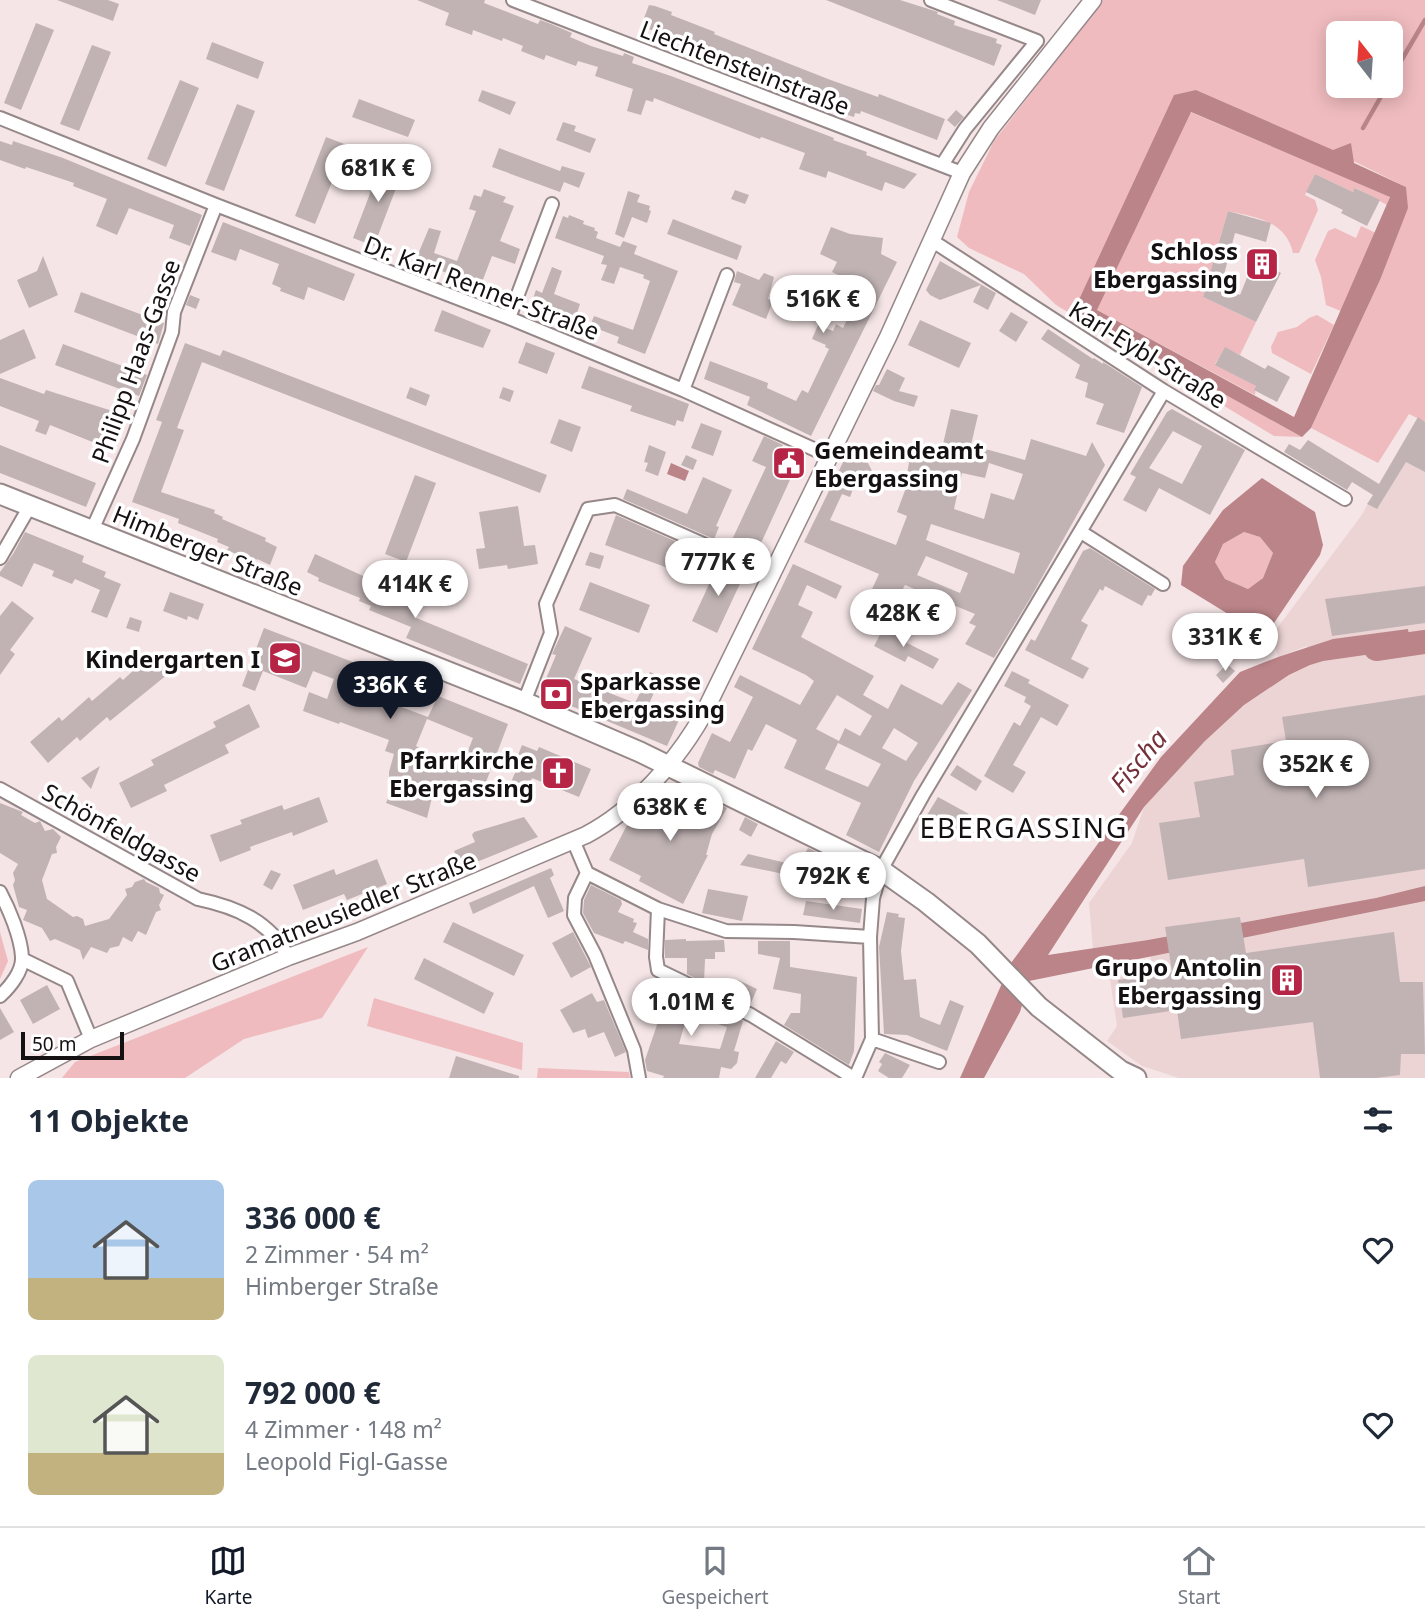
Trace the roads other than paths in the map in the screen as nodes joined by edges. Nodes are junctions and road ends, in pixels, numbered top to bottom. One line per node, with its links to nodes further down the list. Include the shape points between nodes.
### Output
1 (513, 0): 5 (street, Liechtensteinstraße)
2 (931, 0): 5 (street, via 1037,41 965,129)
3 (1093, 0): 6 (main road, Gramatneusiedler Straße, via 991,128)
4 (0, 118): 8 (street, Dr. Karl Renner-Straße)
5 (942, 165): 6 (street, Liechtensteinstraße)
6 (962, 173): 9 (main road, Gramatneusiedler Straße)
7 (552, 204): 11 (street)
8 (216, 205): 11 (street, Dr. Karl Renner-Straße); 18 (street, Philipp Haas-Gasse, via 174,312 172,332 133,439)
9 (931, 240): 13 (street, Karl-Eybl-Straße); 14 (main road, Gramatneusiedler Straße)
10 (727, 275): 12 (street)
11 (509, 318): 12 (street, Dr. Karl Renner-Straße)
12 (683, 390): 14 (street, Dr. Karl Renner-Straße)
13 (1164, 391): 16 (street, Karl-Eybl-Straße); 19 (street)
14 (830, 456): 21 (main road, Gramatneusiedler Straße)
15 (0, 494): 17 (main road, Himberger Straße)
16 (1345, 499)
17 (30, 506): 18 (main road, Himberger Straße); 20 (street)
18 (92, 530): 23 (main road, Himberger Straße)
19 (1081, 532): 22 (street); 27 (street)
20 (0, 558)
21 (773, 575): 23 (street, via 615,505 588,509 546,604 551,633); 24 (main road, Gramatneusiedler Straße, via 704,715)
22 (1163, 584)
23 (524, 702): 24 (main road, Himberger Straße)
24 (668, 765): 26 (main road, Gramatneusiedler Straße, via 614,817); 27 (main road, Himberger Straße)
25 (0, 789): 32 (street, Schönfeldgasse, via 198,899 228,905 266,926)
26 (573, 840): 28 (street); 32 (main road, Gramatneusiedler Straße)
27 (881, 870): 31 (street); 41 (main road, Himberger Straße, via 957,928 1035,1003)
28 (587, 873): 30 (street); 39 (street, via 575,898 575,915 634,1049)
29 (0, 892): 33 (street, via 9,908)
30 (658, 909): 31 (street, via 726,931); 40 (street, via 659,970 751,1015)
31 (870, 937): 35 (street)
32 (288, 957): 36 (main road, Gramatneusiedler Straße)
33 (22, 959): 34 (street, via 16,979); 36 (street, via 67,981)
34 (0, 996)
35 (872, 1039): 37 (street); 40 (street)
36 (91, 1040): 38 (main road, Gramatneusiedler Straße)
37 (939, 1062)
38 (19, 1078)
39 (639, 1078)
40 (855, 1078)
41 (1136, 1078)

